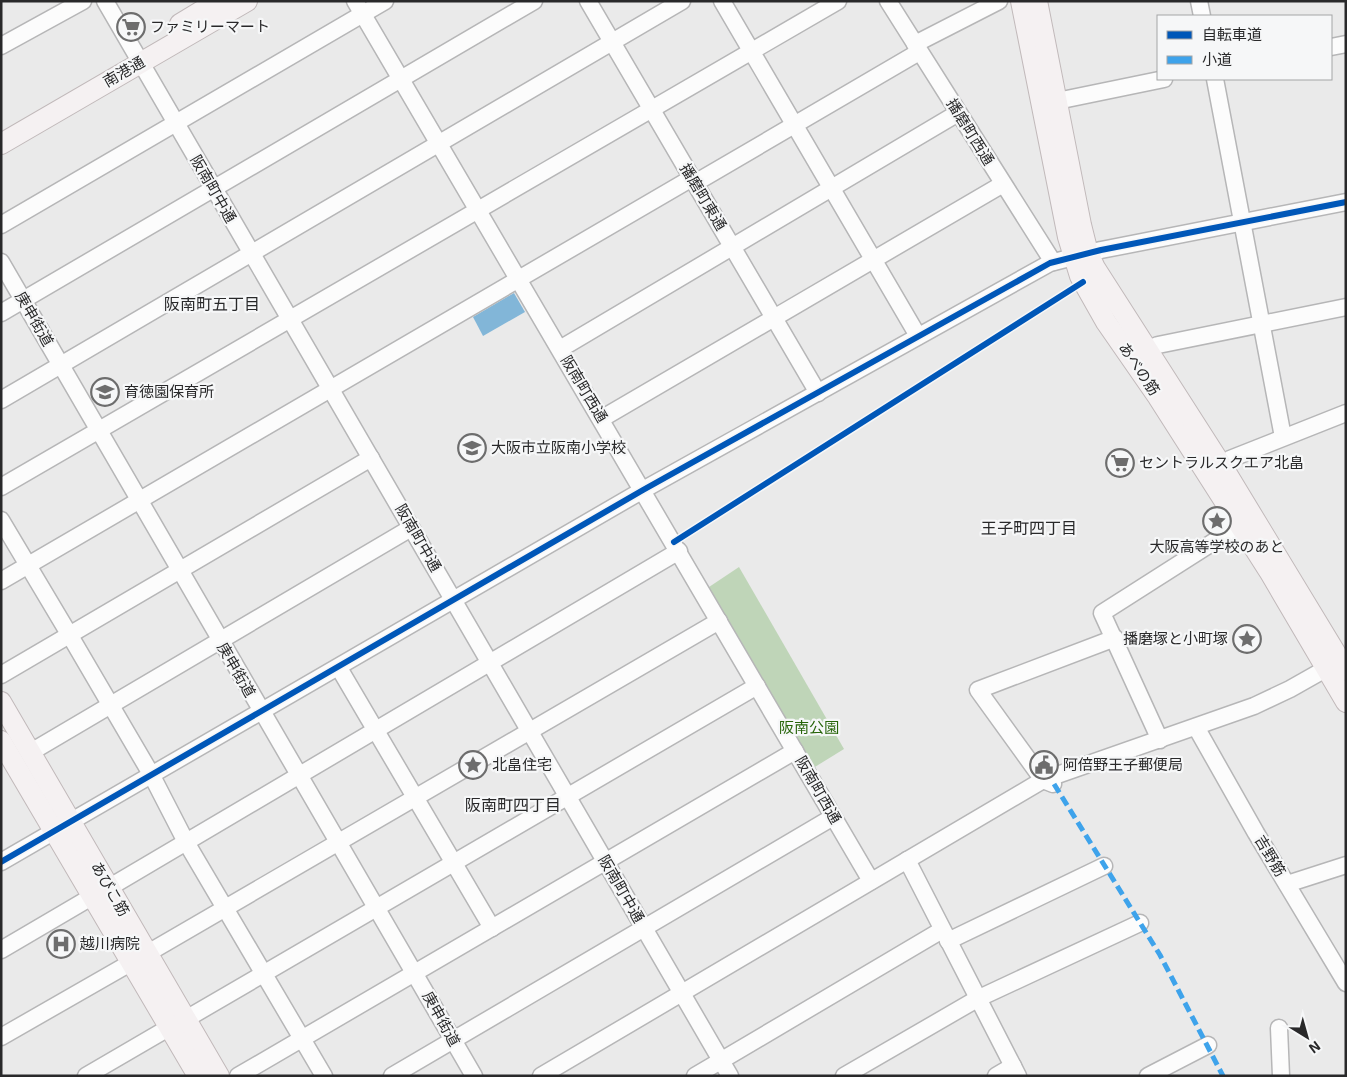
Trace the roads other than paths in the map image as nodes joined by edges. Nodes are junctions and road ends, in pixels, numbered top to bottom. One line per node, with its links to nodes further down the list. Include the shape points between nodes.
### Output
1 (83, 1): 20 (street)
2 (105, 1): 24 (street, 阪南町中通)
3 (218, 1): 24 (main road, 南港通)
4 (247, 1): 24 (main road, 南港通)
5 (385, 1): 16 (street)
6 (534, 1): 25 (street)
7 (588, 1): 18 (street, 播磨町東通)
8 (682, 1): 18 (street)
9 (722, 1): 23 (street)
10 (838, 1): 23 (street)
11 (888, 1): 22 (street, 播磨町西通)
12 (999, 1): 22 (street)
13 (1021, 1): 46 (main road, あべの筋)
14 (1037, 1): 28 (main road, あべの筋)
15 (1199, 1): 17 (street)
16 (359, 8): 25 (street, 阪南町西通); 31 (street)
17 (1202, 15)
18 (612, 42): 29 (street, 播磨町東通); 35 (street)
19 (1346, 44): 21 (street)
20 (1, 46)
21 (1332, 47)
22 (917, 48): 30 (street, 播磨町西通); 32 (street)
23 (751, 52): 29 (street); 32 (street)
24 (137, 57): 31 (street, 阪南町中通); 33 (main road, 南港通); 34 (main road, 南港通)
25 (400, 80): 35 (street, 阪南町西通); 39 (street)
26 (1159, 80): 28 (street)
27 (1215, 80): 42 (street)
28 (1057, 101): 46 (main road, あべの筋)
29 (651, 109): 36 (street, 播磨町東通); 41 (street)
30 (958, 113): 37 (street, 播磨町西通); 38 (street)
31 (175, 124): 39 (street, 阪南町中通); 43 (street)
32 (795, 124): 36 (street); 38 (street)
33 (1, 128)
34 (1, 144)
35 (439, 144): 41 (street, 阪南町西通); 45 (street)
36 (693, 180): 44 (street, 播磨町東通); 50 (street)
37 (1003, 184): 47 (street); 49 (street, 播磨町西通)
38 (832, 188): 44 (street); 47 (street)
39 (213, 189): 45 (street, 阪南町中通); 51 (street)
40 (1346, 202): 42 (street)
41 (478, 209): 50 (street, 阪南町西通); 55 (street)
42 (1242, 223): 46 (street); 56 (street)
43 (1, 225)
44 (732, 247): 54 (street, 播磨町東通); 58 (street)
45 (252, 253): 55 (street, 阪南町中通); 60 (street)
46 (1081, 255): 49 (street); 59 (main road, あべの筋, via 1097,273); 69 (main road, あべの筋, via 1082,282 1106,322)
47 (873, 260): 54 (street); 57 (street)
48 (1, 262): 51 (street, 庚申街道)
49 (1053, 262): 57 (street)
50 (519, 279): 58 (street, 阪南町西通); 61 (street)
51 (23, 300): 53 (street); 60 (street, 庚申街道)
52 (1346, 307): 56 (street)
53 (1, 313)
54 (774, 318): 62 (street, 播磨町東通); 65 (street)
55 (290, 320): 61 (street, 阪南町中通); 66 (street)
56 (1261, 325): 59 (street); 67 (street)
57 (918, 336): 62 (street)
58 (560, 349): 65 (street, 阪南町西通)
59 (1146, 350): 69 (main road, あべの筋)
60 (61, 365): 63 (street); 66 (street, 庚申街道)
61 (330, 389): 68 (street, 阪南町中通); 72 (street)
62 (818, 393): 71 (street)
63 (1, 400)
64 (1346, 413): 67 (street)
65 (602, 419): 71 (street, 阪南町西通)
66 (99, 430): 70 (street); 72 (street, 庚申街道)
67 (1283, 437): 69 (street)
68 (371, 458): 75 (street, 阪南町中通); 78 (street)
69 (1214, 469): 74 (main road, あべの筋); 87 (main road, あべの筋)
70 (1, 487)
71 (644, 490): 76 (street, 阪南町西通); 80 (street)
72 (140, 500): 77 (street); 78 (street, 庚申街道)
73 (1, 520): 77 (street)
74 (1240, 524): 83 (street, via 1102,613); 87 (main road, あべの筋)
75 (411, 528): 80 (street, 阪南町中通); 84 (street)
76 (679, 551): 81 (street, 阪南町西通); 85 (street)
77 (28, 565): 79 (street); 82 (street)
78 (180, 571): 82 (street); 84 (street, 庚申街道)
79 (1, 581)
80 (454, 602): 85 (street, 阪南町中通); 86 (street)
81 (719, 621): 89 (street, 阪南町西通); 96 (street)
82 (69, 634): 88 (street); 92 (street)
83 (1115, 638): 97 (street); 104 (street, via 978,690)
84 (220, 641): 92 (street); 93 (street, 庚申街道)
85 (490, 663): 95 (street); 96 (street, 阪南町中通)
86 (339, 668): 93 (street); 95 (street)
87 (1332, 668): 91 (main road, あべの筋); 94 (street, via 1254,706)
88 (1, 675)
89 (757, 686): 99 (street, 阪南町西通); 105 (street)
90 (1, 702): 100 (main road, あびこ筋)
91 (1346, 702)
92 (110, 704): 100 (street); 102 (street)
93 (261, 712): 102 (street); 103 (street, 庚申街道)
94 (1196, 726): 97 (street); 118 (street, 吉野筋)
95 (375, 730): 103 (street); 106 (street)
96 (530, 731): 105 (street, 阪南町中通); 106 (street)
97 (1160, 740): 104 (street)
98 (1, 742): 101 (main road, あびこ筋)
99 (795, 751): 107 (street, 阪南町西通); 112 (street)
100 (30, 752): 108 (main road, あびこ筋)
101 (7, 765): 108 (main road, あびこ筋)
102 (151, 774): 108 (street); 110 (street)
103 (299, 775): 109 (street, 庚申街道); 110 (street)
104 (1049, 782): 111 (street)
105 (568, 796): 112 (street, 阪南町中通); 114 (street)
106 (415, 798): 109 (street); 114 (street)
107 (833, 817): 117 (street, 阪南町西通); 124 (street)
108 (63, 826): 113 (street); 119 (main road, あびこ筋)
109 (338, 841): 120 (street); 121 (street, 庚申街道)
110 (186, 842): 119 (street); 120 (street)
111 (906, 860): 117 (street); 125 (street)
112 (606, 861): 123 (street); 124 (street, 阪南町中通)
113 (1, 862)
114 (453, 863): 121 (street); 123 (street)
115 (1346, 865): 118 (street)
116 (1104, 866): 125 (street)
117 (871, 881): 131 (street)
118 (1287, 884): 130 (street, 吉野筋)
119 (101, 892): 126 (street); 127 (main road, あびこ筋)
120 (225, 908): 127 (street); 129 (street)
121 (376, 908): 128 (street, 庚申街道); 129 (street)
122 (1140, 923): 132 (street)
123 (492, 928): 128 (street)
124 (644, 928): 131 (street, 阪南町中通); 137 (street)
125 (945, 936): 132 (street); 139 (street)
126 (1, 950)
127 (140, 957): 133 (main road, あびこ筋); 135 (street)
128 (415, 972): 136 (street); 137 (street, 庚申街道)
129 (264, 974): 133 (street); 136 (street)
130 (1346, 983)
131 (682, 993): 139 (street, 阪南町中通); 148 (street)
132 (977, 999): 140 (street); 151 (street)
133 (178, 1023): 141 (street); 142 (main road, あびこ筋); 143 (main road, あびこ筋)
134 (1279, 1028): 154 (street)
135 (1, 1037)
136 (302, 1038): 144 (street); 145 (street)
137 (453, 1040): 146 (street); 147 (street, 庚申街道)
138 (1208, 1045): 153 (street)
139 (721, 1060): 149 (street); 150 (street, 阪南町中通)
140 (1016, 1071): 152 (street)
141 (86, 1076)
142 (198, 1076)
143 (219, 1076)
144 (238, 1076)
145 (324, 1076)
146 (392, 1076)
147 (474, 1076)
148 (541, 1076)
149 (695, 1076)
150 (730, 1076)
151 (844, 1076)
152 (996, 1076)
153 (1148, 1076)
154 (1281, 1076)

